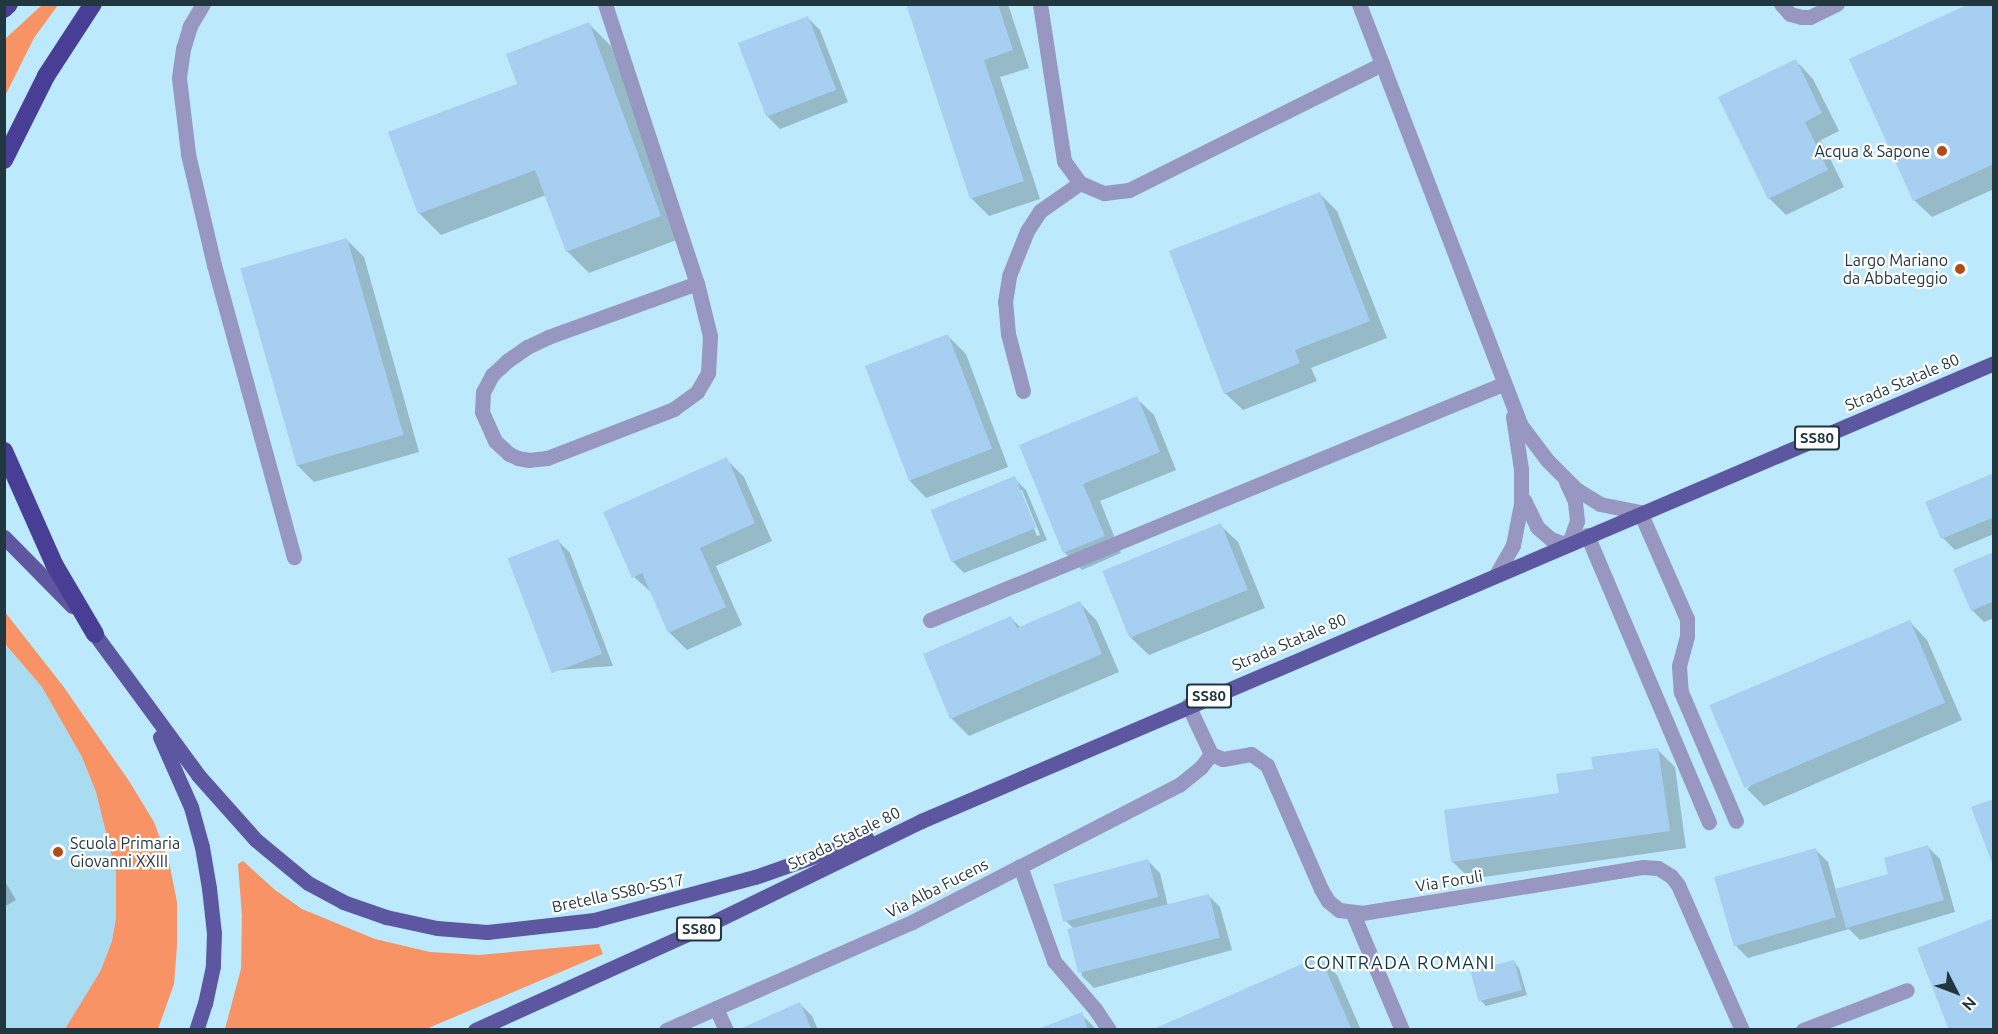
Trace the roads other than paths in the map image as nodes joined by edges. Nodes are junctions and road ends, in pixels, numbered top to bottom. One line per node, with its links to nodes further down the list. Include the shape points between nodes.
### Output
1 (9, 4): 9 (highway)
2 (93, 4): 11 (highway, via 46,76)
3 (203, 4): 24 (street, via 190,26 179,78 188,154 214,265)
4 (605, 4): 13 (street)
5 (1041, 4): 12 (street, via 1061,149 1064,161)
6 (1359, 4): 10 (street)
7 (1781, 4): 8 (street, via 1790,14 1802,17)
8 (1837, 4)
9 (4, 9)
10 (1382, 64): 12 (street, via 1129,190 1104,193); 16 (street)
11 (4, 160)
12 (1080, 183): 15 (street, via 1040,211 1027,231 1009,276 1005,302 1008,334)
13 (697, 283): 13 (street, via 710,336 710,364 702,386 687,401 667,413 547,458 518,458 495,441 482,412 483,392 492,375 507,361 548,337)
14 (1994, 363): 20 (main road, Strada Statale 80 / SS80)
15 (1023, 391)
16 (1505, 391): 18 (street, via 1520,424); 19 (street); 26 (street)
17 (4, 451): 27 (highway, via 54,564)
18 (1560, 474): 20 (street, via 1600,504); 23 (street, via 1577,511 1575,530)
19 (1522, 488): 23 (street, via 1527,511 1537,527); 25 (street, via 1517,532)
20 (1640, 512): 21 (main road, Strada Statale 80 / SS80); 32 (street, via 1687,619 1680,666 1681,692)
21 (1587, 535): 23 (main road, Strada Statale 80 / SS80); 33 (street)
22 (4, 537): 27 (main road, Bretella SS80-SS17)
23 (1565, 544): 25 (main road, Strada Statale 80 / SS80)
24 (294, 557)
25 (1497, 573): 28 (main road, Strada Statale 80 / SS80)
26 (930, 620)
27 (95, 634): 29 (main road, Bretella SS80-SS17)
28 (1188, 705): 30 (street); 31 (main road, Strada Statale 80 / SS80)
29 (146, 707): 31 (main road, Bretella SS80-SS17, via 229,812 308,883 343,902 386,917 437,928 487,932 594,920 745,880); 38 (main road, Bretella SS80-SS17, via 191,807 209,888 213,966)
30 (1211, 754): 34 (street, Via Alba Fucens, via 1179,785); 35 (street, via 1223,759 1251,754 1263,761 1323,894 1339,909)
31 (921, 821): 39 (main road, Strada Statale 80 / SS80, via 699,929)
32 (1736, 821)
33 (1709, 822)
34 (1020, 866): 37 (street, Via Alba Fucens, via 885,934); 42 (street, via 1054,961)
35 (1353, 914): 43 (street); 44 (street, Via Foruli, via 1643,867 1658,868 1678,885)
36 (1907, 990): 45 (street)
37 (716, 1008): 40 (street, Via Alba Fucens); 41 (street)
38 (196, 1029)
39 (475, 1029)
40 (666, 1029)
41 (726, 1029)
42 (1109, 1029)
43 (1402, 1029)
44 (1742, 1029)
45 (1803, 1029)

